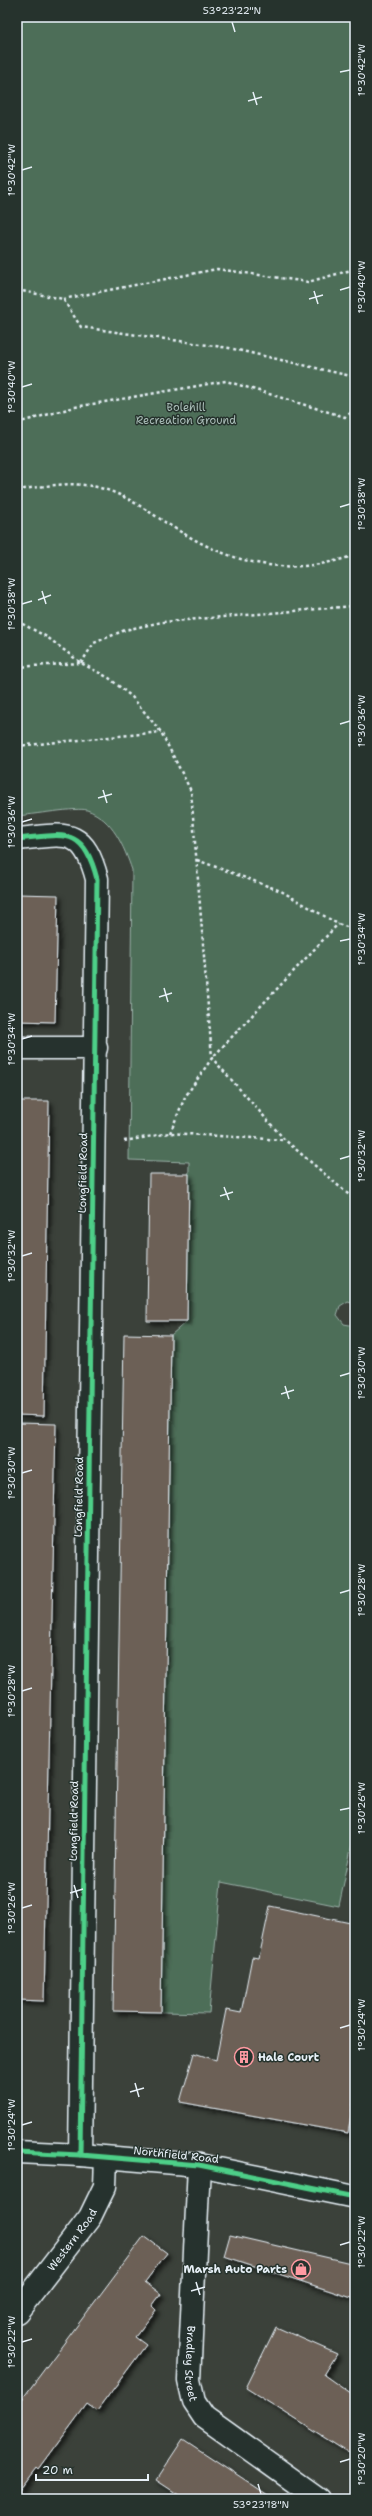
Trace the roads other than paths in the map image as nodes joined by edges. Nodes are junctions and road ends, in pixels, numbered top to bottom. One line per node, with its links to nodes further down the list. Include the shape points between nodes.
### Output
1 (17, 838): 3 (street, Longfield Road, via 68,835 81,843 92,861 97,879)
2 (17, 1048): 3 (street)
3 (96, 1048): 5 (street, Longfield Road)
4 (17, 2152): 5 (street, Northfield Road)
5 (80, 2154): 6 (street, Northfield Road)
6 (106, 2158): 7 (street, Northfield Road); 9 (street, Western Road, via 105,2186 90,2217)
7 (199, 2165): 8 (street, Northfield Road); 10 (street, Bradley Street, via 190,2380 194,2402 204,2417)
8 (355, 2197)
9 (17, 2312)
10 (319, 2499)

